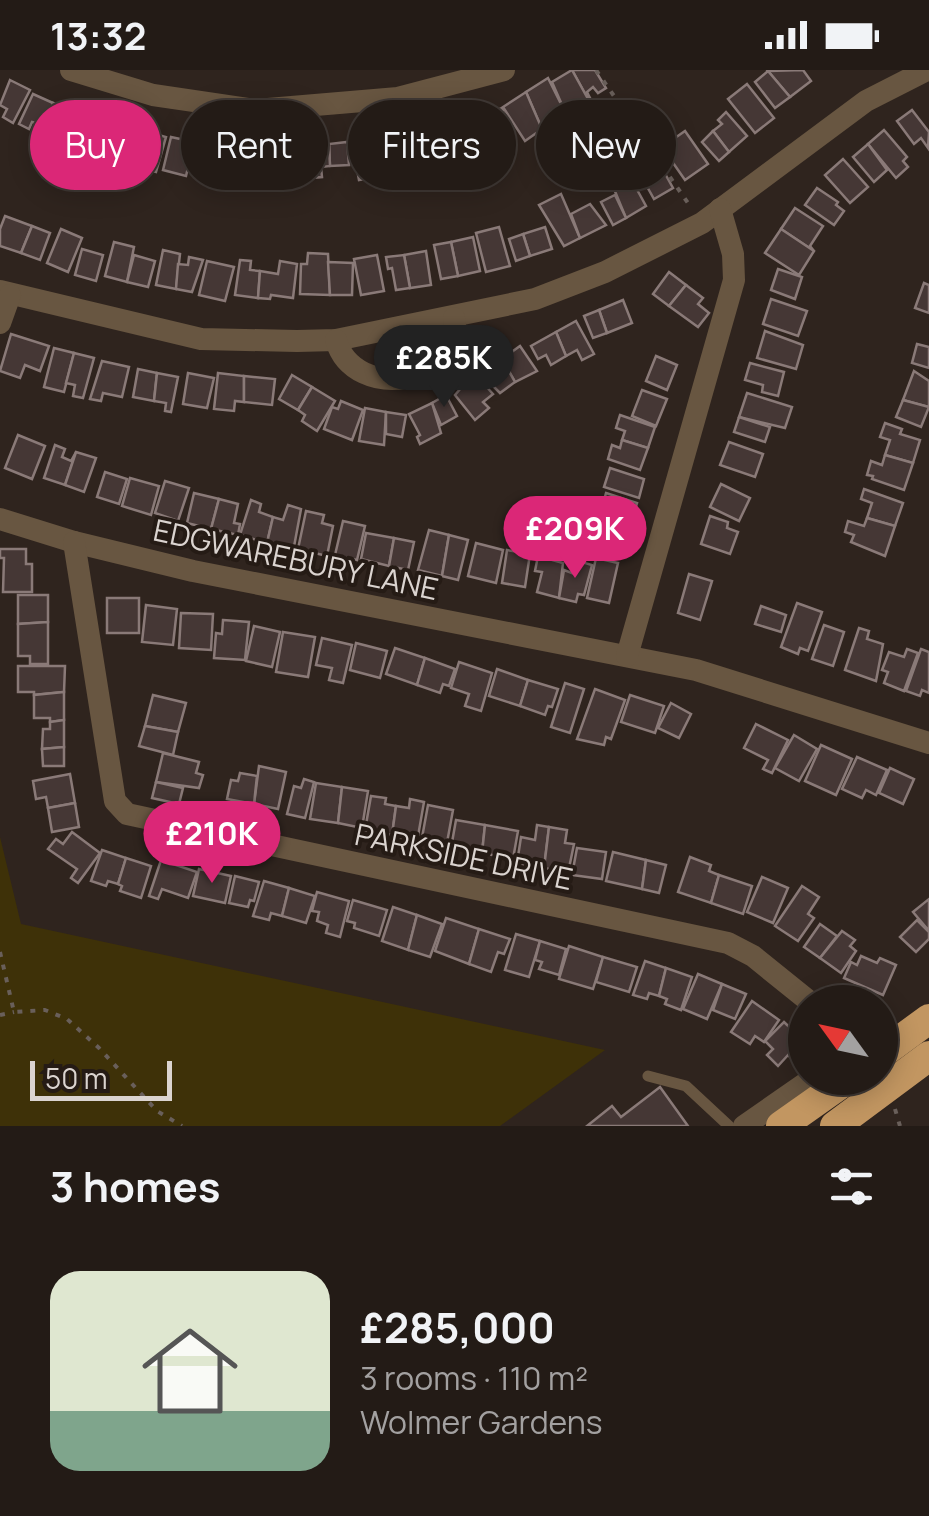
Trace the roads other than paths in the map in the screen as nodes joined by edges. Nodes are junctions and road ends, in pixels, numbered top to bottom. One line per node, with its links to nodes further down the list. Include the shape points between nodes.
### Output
1 (71, 70): 2 (street, via 153,95 256,110 398,98)
2 (504, 70)
3 (927, 70): 4 (street, via 866,101)
4 (711, 216): 6 (street, via 605,272 535,299); 11 (street, via 733,254 734,280)
5 (5, 293): 7 (street); 8 (street, via 201,339)
6 (454, 318): 8 (street); 8 (street, via 449,351 410,378 362,374 345,361)
7 (0, 323)
8 (336, 340)
9 (0, 519): 10 (street, EDGWAREBURY LANE)
10 (74, 542): 11 (street, EDGWAREBURY LANE); 13 (street, PARKSIDE DRIVE, via 114,801 127,814 728,943)
11 (627, 656): 12 (street, EDGWAREBURY LANE, via 696,670)
12 (929, 744)
13 (789, 985)
14 (929, 1019): 15 (highway)
15 (898, 1042)
16 (929, 1056): 23 (highway)
17 (648, 1076): 20 (lane, via 686,1086)
18 (789, 1095): 21 (street)
19 (825, 1095): 22 (highway)
20 (729, 1126)
21 (744, 1126)
22 (782, 1126)
23 (835, 1126)

